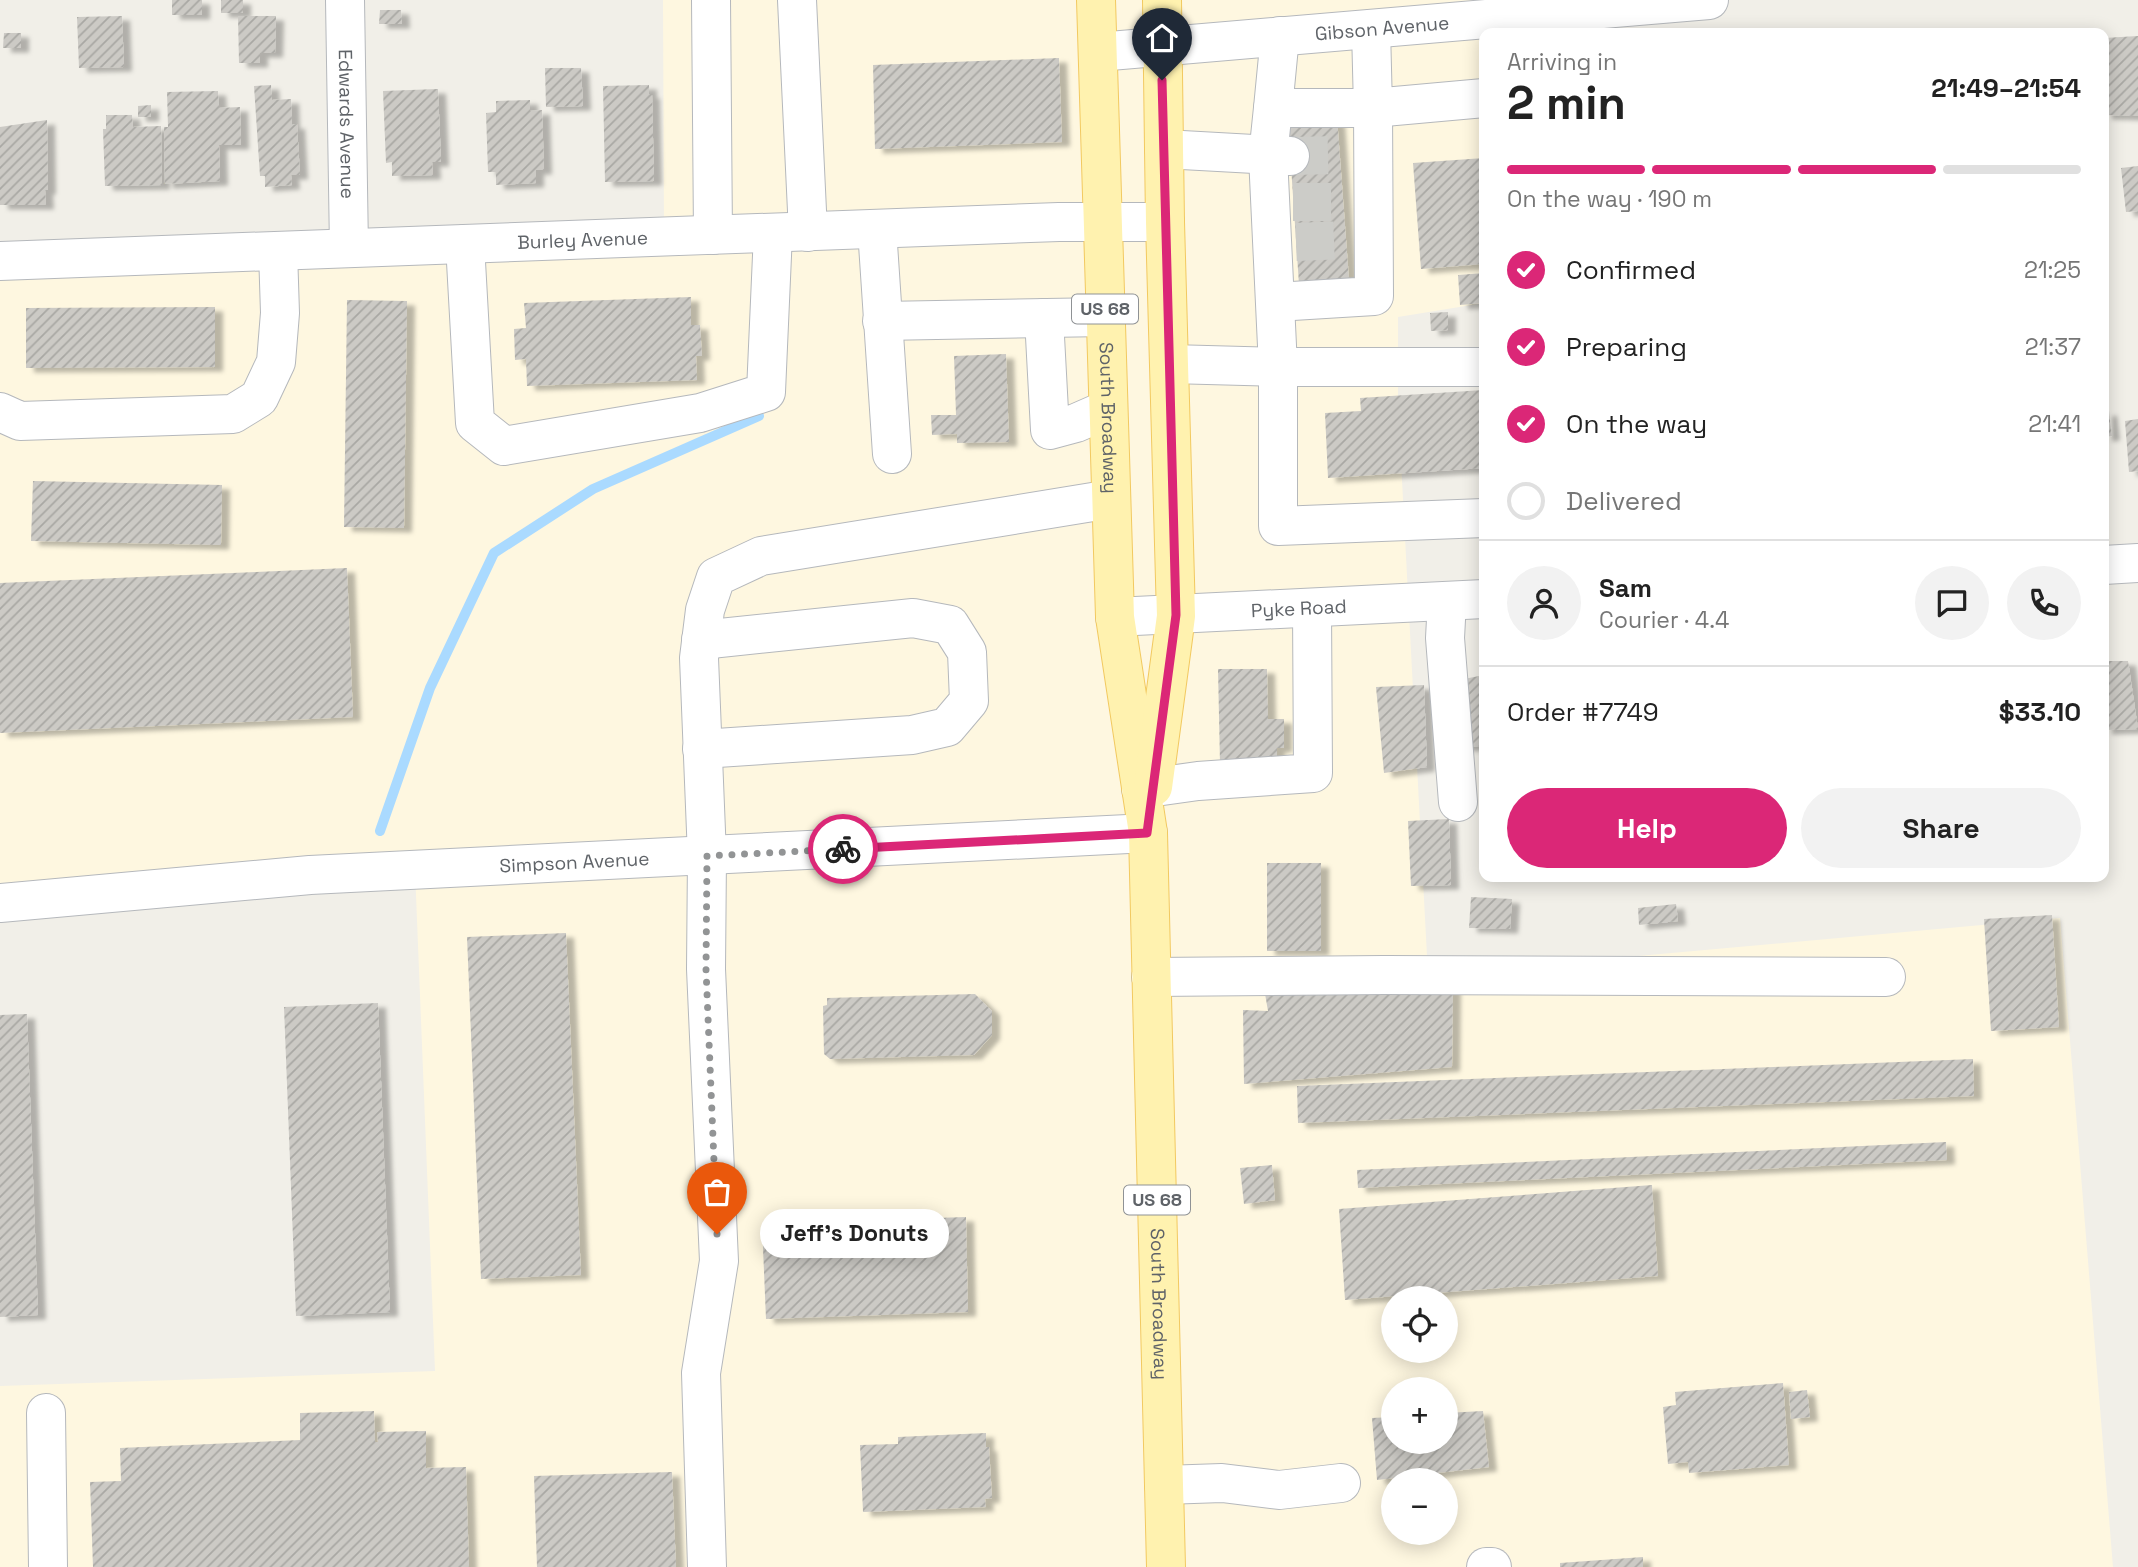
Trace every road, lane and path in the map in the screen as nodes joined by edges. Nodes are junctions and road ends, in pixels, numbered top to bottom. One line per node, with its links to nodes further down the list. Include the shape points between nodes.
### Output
1 (345, 0): 23 (street, Edwards Avenue)
2 (711, 0): 21 (street)
3 (797, 0): 20 (street)
4 (1097, 0): 11 (main road, South Broadway / US 68)
5 (1162, 0): 10 (main road, South Broadway / US 68)
6 (1709, 0): 7 (street, Gibson Avenue)
7 (1531, 16): 8 (street, Gibson Avenue)
8 (1371, 29): 9 (street, Gibson Avenue); 14 (street)
9 (1280, 36): 10 (street, Gibson Avenue); 13 (street)
10 (1163, 46): 11 (street, Gibson Avenue); 15 (main road, South Broadway / US 68)
11 (1098, 52): 17 (main road, South Broadway / US 68)
12 (1479, 98): 14 (street)
13 (1273, 108): 14 (street); 16 (street)
14 (1373, 108): 26 (street, via 1357,154 1359,221 1374,296)
15 (1164, 149): 16 (street); 18 (main road, South Broadway / US 68)
16 (1279, 156): 26 (street, via 1285,243)
17 (1103, 221): 18 (street, Burley Avenue); 19 (street, Burley Avenue); 27 (main road, South Broadway / US 68)
18 (1165, 222): 30 (main road, South Broadway / US 68)
19 (877, 229): 20 (street, Burley Avenue); 29 (street)
20 (790, 232): 21 (street, Burley Avenue); 22 (street, via 766,392 700,413 504,446 475,423)
21 (713, 235): 22 (street, Burley Avenue)
22 (465, 244): 23 (street, Burley Avenue)
23 (349, 248): 24 (street, Burley Avenue)
24 (278, 251): 25 (street, Burley Avenue); 34 (street, via 276,362 259,398 233,414 20,421)
25 (0, 261)
26 (1276, 302): 32 (street)
27 (1106, 317): 28 (street); 33 (main road, South Broadway / US 68)
28 (1044, 318): 29 (street); 33 (street, via 1050,430)
29 (882, 321): 35 (street)
30 (1170, 364): 32 (street); 43 (main road, South Broadway / US 68)
31 (1479, 367): 32 (street)
32 (1278, 368): 37 (street, via 1278,526)
33 (1108, 408): 36 (main road, South Broadway / US 68)
34 (0, 412)
35 (892, 454)
36 (1111, 499): 44 (main road, South Broadway / US 68); 45 (street, via 761,556 716,577)
37 (1479, 518)
38 (2138, 563): 39 (street)
39 (2109, 565)
40 (1479, 599): 41 (street, Pyke Road)
41 (1447, 601): 42 (street, Pyke Road); 48 (street, via 1445,638)
42 (1312, 608): 43 (street, Pyke Road); 47 (street, via 1313,773)
43 (1176, 615): 44 (street, Pyke Road); 47 (main road, South Broadway / US 68)
44 (1115, 617): 47 (main road, South Broadway / US 68)
45 (701, 640): 46 (street); 46 (street, via 914,618 950,625 967,652 969,701 947,727 912,735)
46 (702, 749): 50 (street)
47 (1147, 788): 49 (main road, South Broadway / US 68)
48 (1458, 802)
49 (1147, 833): 50 (street, Simpson Avenue); 52 (main road, South Broadway / US 68)
50 (707, 856): 51 (street, Simpson Avenue, via 310,875); 58 (street, via 707,995 719,1261 701,1373)
51 (0, 903)
52 (1151, 977): 53 (street); 56 (main road, South Broadway / US 68)
53 (1886, 977)
54 (46, 1413): 57 (street)
55 (1341, 1483): 56 (street, via 1279,1490 1223,1483)
56 (1164, 1485): 59 (main road, South Broadway / US 68)
57 (48, 1567)
58 (707, 1567)
59 (1166, 1567)
60 (1486, 1567): 61 (street)
61 (1492, 1567)

